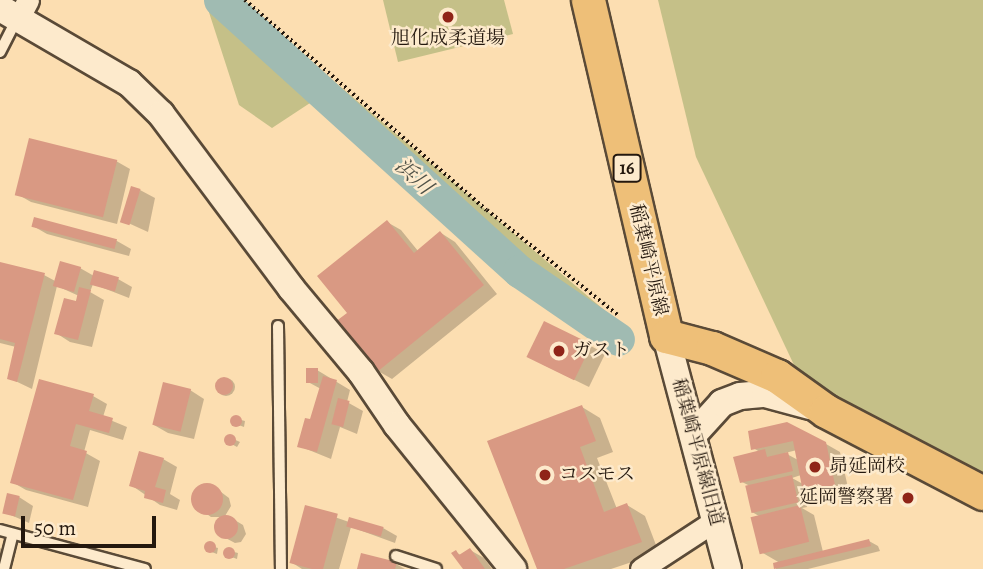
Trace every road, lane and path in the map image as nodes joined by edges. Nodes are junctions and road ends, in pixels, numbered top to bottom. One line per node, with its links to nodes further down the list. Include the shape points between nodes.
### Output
1 (245, 0): 5 (path, via 487,210)
2 (588, 0): 7 (main road, 稲葉崎平原線 / 16)
3 (16, 8): 4 (lane); 20 (street, via 129,83 161,114 291,288)
4 (0, 52)
5 (618, 315)
6 (278, 326): 18 (lane)
7 (666, 336): 8 (main road, 稲葉崎平原線, via 712,348 777,376); 9 (street, 稲葉崎平原線旧道)
8 (826, 411): 9 (street, via 765,394 740,396 722,403); 10 (main road, 稲葉崎平原線)
9 (692, 435): 11 (street, 稲葉崎平原線旧道)
10 (983, 493)
11 (716, 520): 21 (street); 22 (street, 稲葉崎平原線旧道)
12 (0, 530): 13 (lane)
13 (13, 534): 16 (lane); 17 (lane)
14 (396, 556): 15 (lane)
15 (407, 564): 19 (lane)
16 (4, 569)
17 (145, 569)
18 (281, 569)
19 (436, 569)
20 (513, 569)
21 (641, 569)
22 (728, 569)

